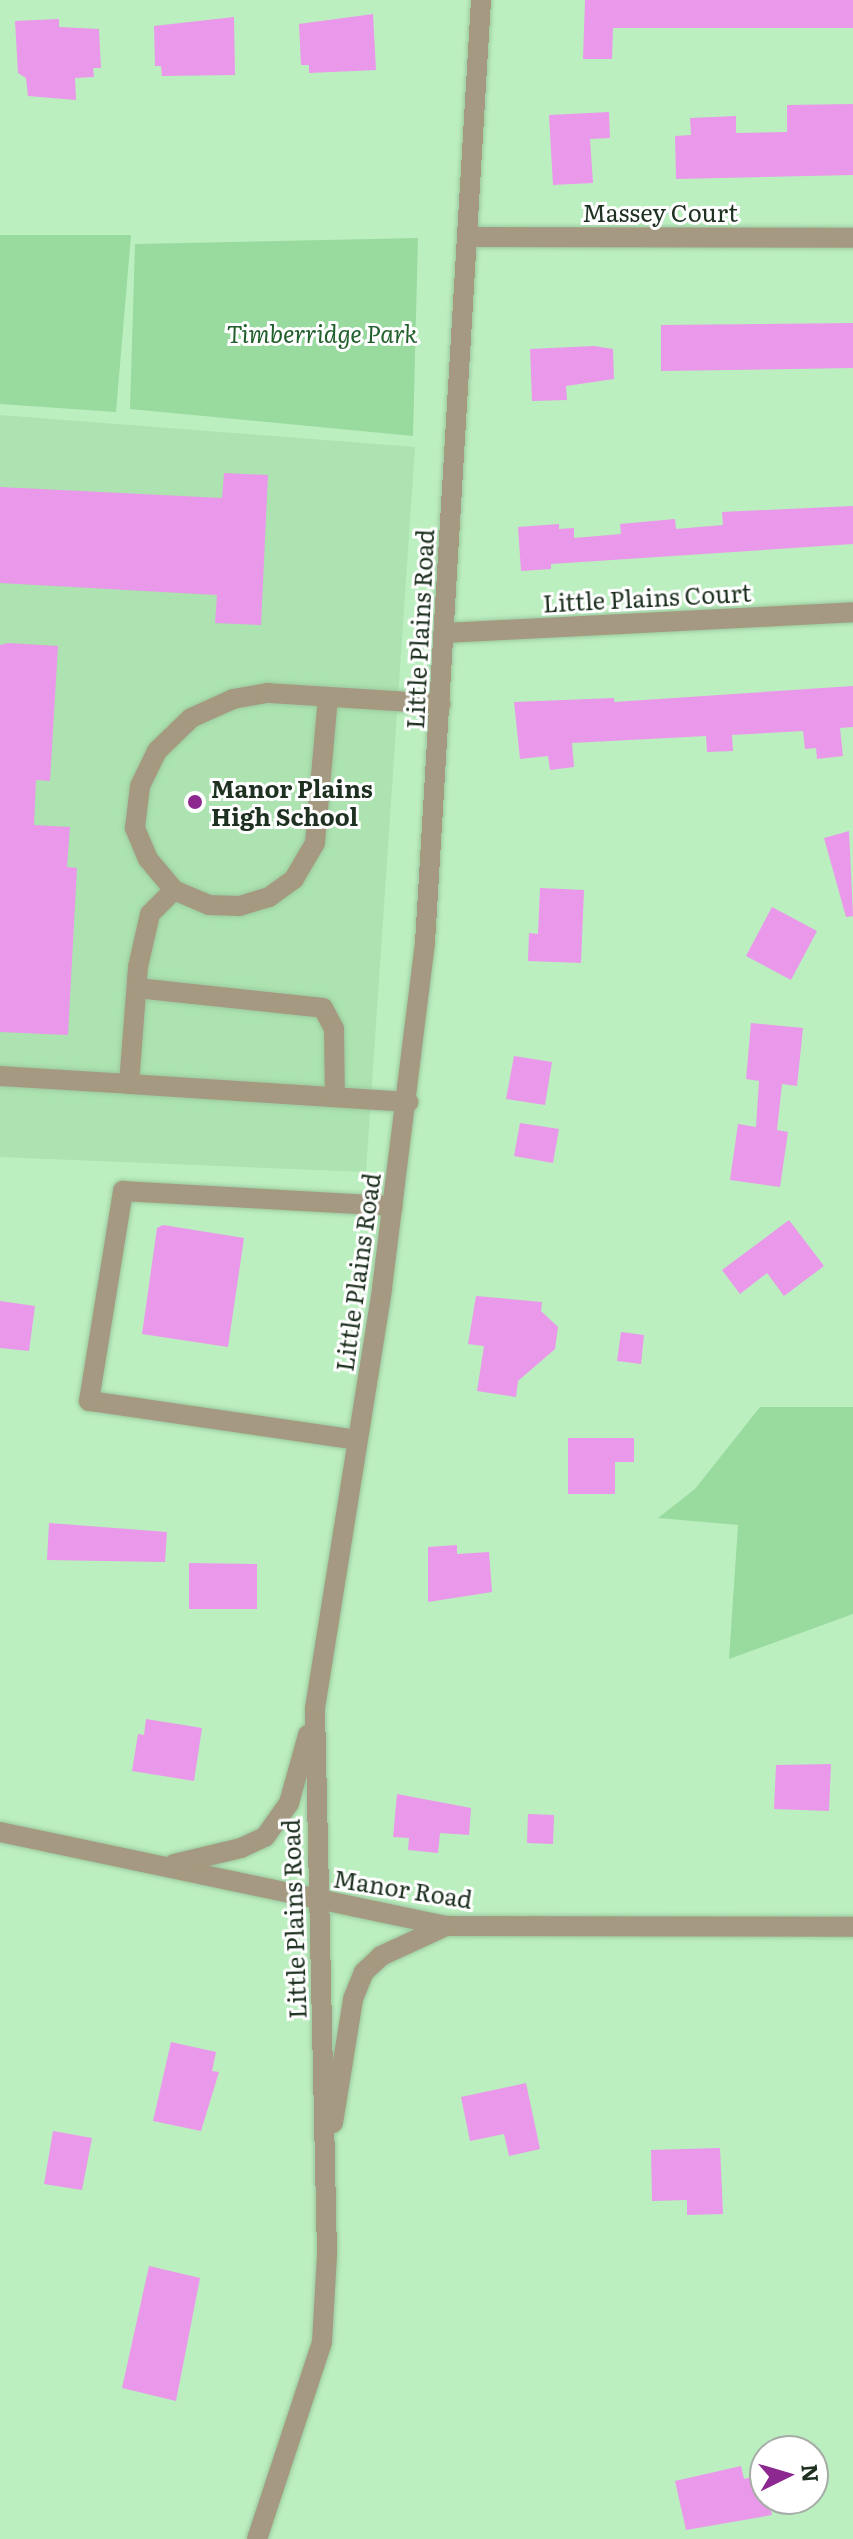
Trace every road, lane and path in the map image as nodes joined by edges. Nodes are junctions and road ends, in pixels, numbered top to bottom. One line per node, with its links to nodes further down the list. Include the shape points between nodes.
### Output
1 (481, 0): 2 (street, Little Plains Road)
2 (467, 237): 3 (street, Massey Court); 5 (street, Little Plains Road)
3 (853, 238)
4 (853, 612): 5 (street, Little Plains Court)
5 (444, 633): 7 (street, Little Plains Road)
6 (328, 697): 7 (street); 8 (street, via 315,843 294,879 269,897 240,906 209,905); 8 (street, via 268,693 233,699 191,718 157,751 140,786 135,828 148,859)
7 (441, 704): 13 (street, Little Plains Road)
8 (174, 890): 9 (street, via 150,914)
9 (137, 988): 11 (street); 12 (street, via 323,1008 334,1029)
10 (0, 1076): 11 (street)
11 (129, 1084): 12 (street)
12 (335, 1097): 13 (street)
13 (408, 1102): 14 (street, Little Plains Road)
14 (393, 1206): 15 (street, Little Plains Road); 15 (street, via 123,1191 89,1401)
15 (357, 1440): 16 (street, Little Plains Road)
16 (315, 1708): 18 (street, via 278,1823 241,1848); 19 (street, Little Plains Road)
17 (0, 1832): 18 (street, Manor Road)
18 (164, 1866): 19 (street, Manor Road)
19 (319, 1900): 20 (street, Manor Road); 22 (street, Little Plains Road)
20 (446, 1926): 21 (street, Manor Road); 22 (street, via 381,1956 364,1972 353,1999)
21 (853, 1927)
22 (325, 2166): 23 (street, Little Plains Road, via 322,2342)
23 (257, 2539)

